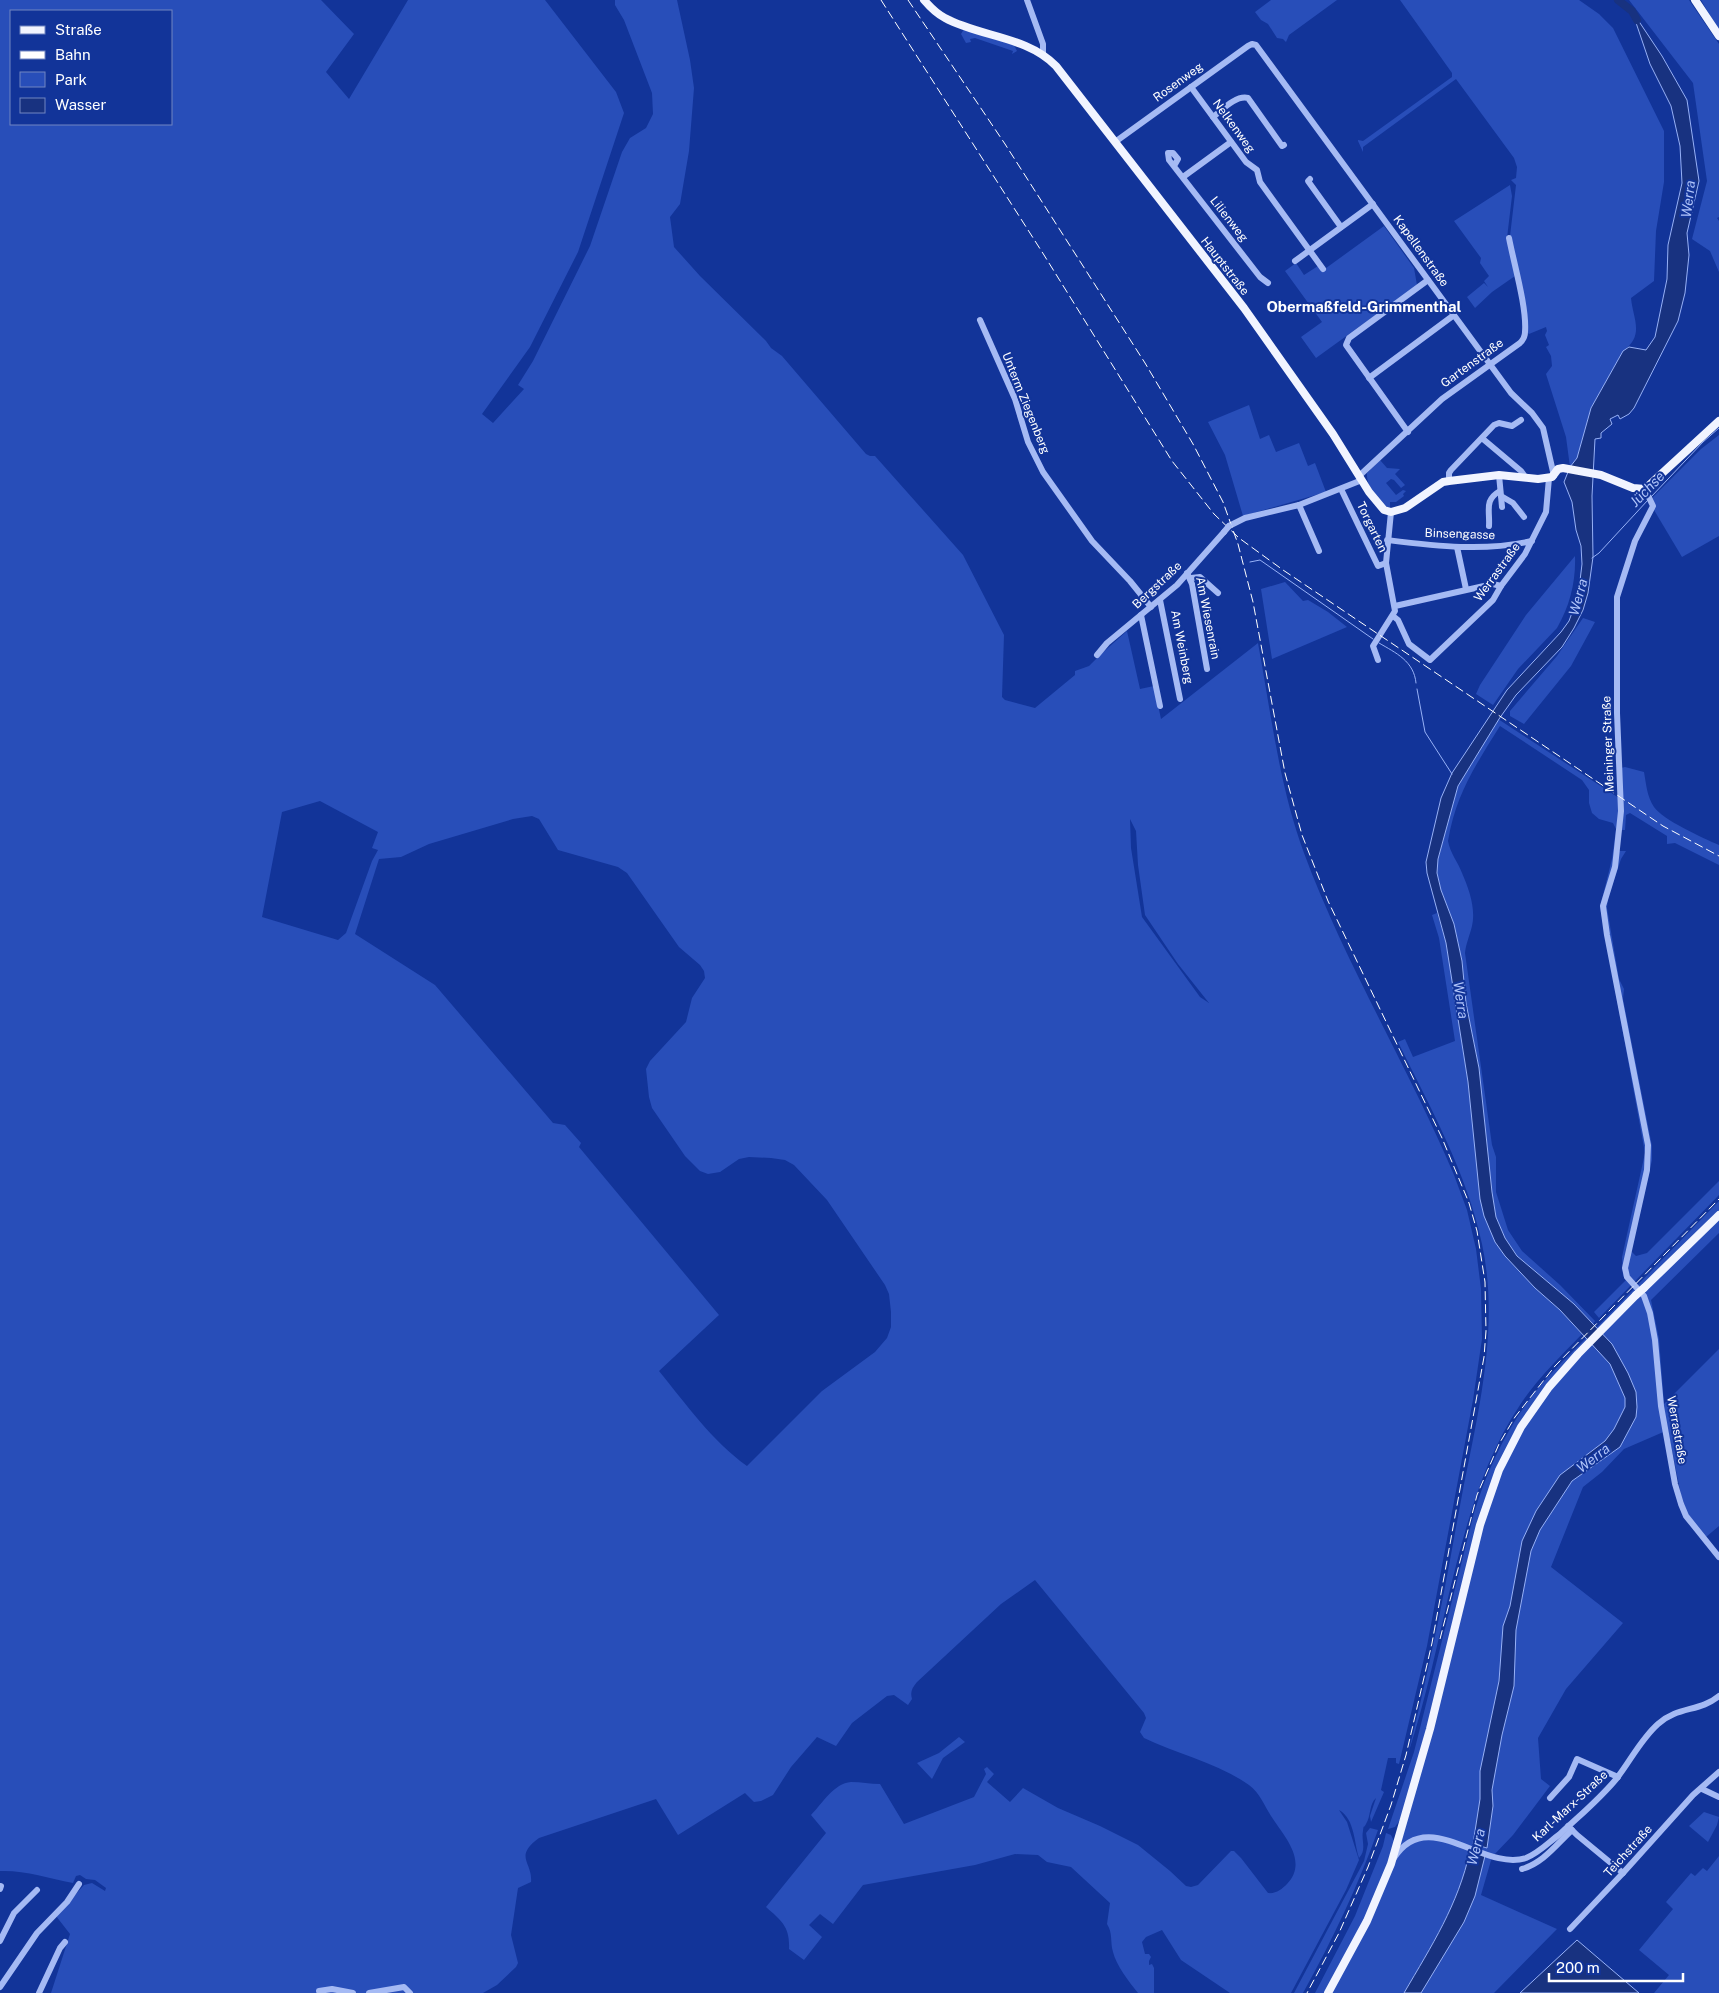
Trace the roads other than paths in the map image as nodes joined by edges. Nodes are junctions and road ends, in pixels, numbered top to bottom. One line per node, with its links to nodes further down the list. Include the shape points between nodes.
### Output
1 (924, 0): 6 (main road, Hauptstraße, via 945,18)
2 (1027, 0): 6 (street, via 1043,44)
3 (1695, 0): 4 (main road)
4 (1719, 36)
5 (1256, 45): 7 (street, Rosenweg, via 1248,46); 15 (street, Kapellenstraße)
6 (1043, 55): 9 (main road, Hauptstraße, via 1056,66)
7 (1191, 87): 8 (street, Nelkenweg); 9 (street, Rosenweg)
8 (1213, 117): 10 (street, Nelkenweg); 11 (street, via 1237,99 1248,98)
9 (1115, 142): 33 (main road, Hauptstraße, via 1270,345)
10 (1231, 142): 13 (street); 18 (street, Nelkenweg, via 1256,170 1260,182)
11 (1284, 145)
12 (1174, 166): 13 (street, Lilienweg)
13 (1183, 177): 22 (street, Lilienweg)
14 (1310, 180): 16 (street)
15 (1373, 204): 16 (street); 21 (street, Kapellenstraße)
16 (1341, 227): 18 (street)
17 (1509, 238): 25 (street, Gartenstraße, via 1525,333 1520,343)
18 (1310, 250): 19 (street); 20 (street, Nelkenweg)
19 (1295, 261)
20 (1323, 269)
21 (1428, 280): 23 (street, Kapellenstraße); 26 (street, via 1349,338 1346,348)
22 (1268, 283)
23 (1454, 315): 25 (street, Kapellenstraße); 26 (street)
24 (980, 320): 56 (street, Unterm Ziegenberg, via 1043,472 1092,541)
25 (1490, 364): 29 (street, Gartenstraße, via 1442,399); 32 (street, Kapellenstraße, via 1511,393 1544,428)
26 (1369, 378): 29 (street)
27 (1522, 420): 30 (street, via 1512,426 1494,425)
28 (1719, 421): 38 (main road)
29 (1408, 432): 33 (street, Gartenstraße)
30 (1483, 439): 34 (street); 35 (street, via 1448,473)
31 (1499, 475): 34 (main road); 35 (main road); 37 (street)
32 (1552, 477): 34 (main road); 38 (main road, via 1558,469 1566,468 1596,474); 46 (street, Werrastraße, via 1546,512)
33 (1360, 478): 36 (street, Gartenstraße); 41 (main road, Hauptstraße, via 1376,502)
34 (1526, 478)
35 (1449, 480): 41 (main road, via 1406,508)
36 (1341, 489): 39 (street, Gartenstraße); 49 (street, Torgarten, via 1378,566)
37 (1501, 494): 40 (street); 42 (street); 44 (street, via 1490,499)
38 (1648, 494): 65 (street, Meininger Straße, via 1653,506 1635,541 1616,606 1621,811 1615,867 1603,906 1648,1152 1647,1170 1625,1268 1627,1277)
39 (1299, 504): 43 (street, Gartenstraße, via 1245,518); 48 (street)
40 (1502, 507)
41 (1391, 512): 45 (street)
42 (1524, 517)
43 (1229, 526): 50 (street, Bergstraße, bridge)
44 (1490, 526)
45 (1387, 540): 47 (street, Binsengasse); 49 (street)
46 (1532, 541): 47 (street, Binsengasse, via 1493,547); 51 (street, Werrastraße)
47 (1457, 547): 52 (street)
48 (1319, 551)
49 (1386, 563): 55 (street)
50 (1189, 576): 53 (street, via 1200,577); 54 (street, Bergstraße); 61 (street, Am Wiesenrain)
51 (1501, 586): 52 (street, via 1493,584); 58 (street, Werrastraße, via 1493,600 1430,660 1409,644)
52 (1466, 589): 55 (street)
53 (1218, 593)
54 (1160, 600): 56 (street, Bergstraße); 62 (street, Am Weinberg)
55 (1395, 606): 58 (street)
56 (1151, 607): 57 (street, Bergstraße)
57 (1142, 615): 59 (street, Bergstraße); 63 (street)
58 (1393, 616): 60 (street, via 1373,646)
59 (1097, 655)
60 (1378, 660)
61 (1207, 668)
62 (1180, 699)
63 (1160, 706)
64 (1719, 1215): 65 (main road)
65 (1641, 1293): 66 (street, Werrastraße, via 1654,1327 1661,1406 1675,1484 1686,1516); 74 (main road, via 1578,1354 1538,1402 1499,1470 1480,1525 1430,1729)
66 (1719, 1557)
67 (1717, 1701): 69 (street, Karl-Marx-Straße, via 1681,1710 1666,1718 1642,1741)
68 (1719, 1772): 70 (street, Teichstraße)
69 (1618, 1777): 72 (street, via 1578,1759 1569,1777); 73 (street, Karl-Marx-Straße)
70 (1702, 1789): 71 (street); 76 (street, Teichstraße, via 1693,1794)
71 (1719, 1797)
72 (1550, 1798)
73 (1570, 1828): 74 (street, Karl-Marx-Straße, via 1534,1854 1517,1860 1429,1838 1414,1840 1401,1848); 75 (street, via 1543,1859); 76 (street)
74 (1391, 1864): 88 (main road, via 1367,1921)
75 (1522, 1869)
76 (1624, 1873): 79 (street, Teichstraße)
77 (79, 1884): 82 (street, via 67,1902 37,1933)
78 (37, 1890): 80 (street, via 14,1913)
79 (1570, 1929)
80 (0, 1940)
81 (65, 1942): 84 (street)
82 (0, 1987)
83 (319, 1991): 85 (street, via 332,1989)
84 (39, 1993)
85 (353, 1993)
86 (369, 1993): 87 (street, via 404,1987)
87 (410, 1993)
88 (1328, 1993)

